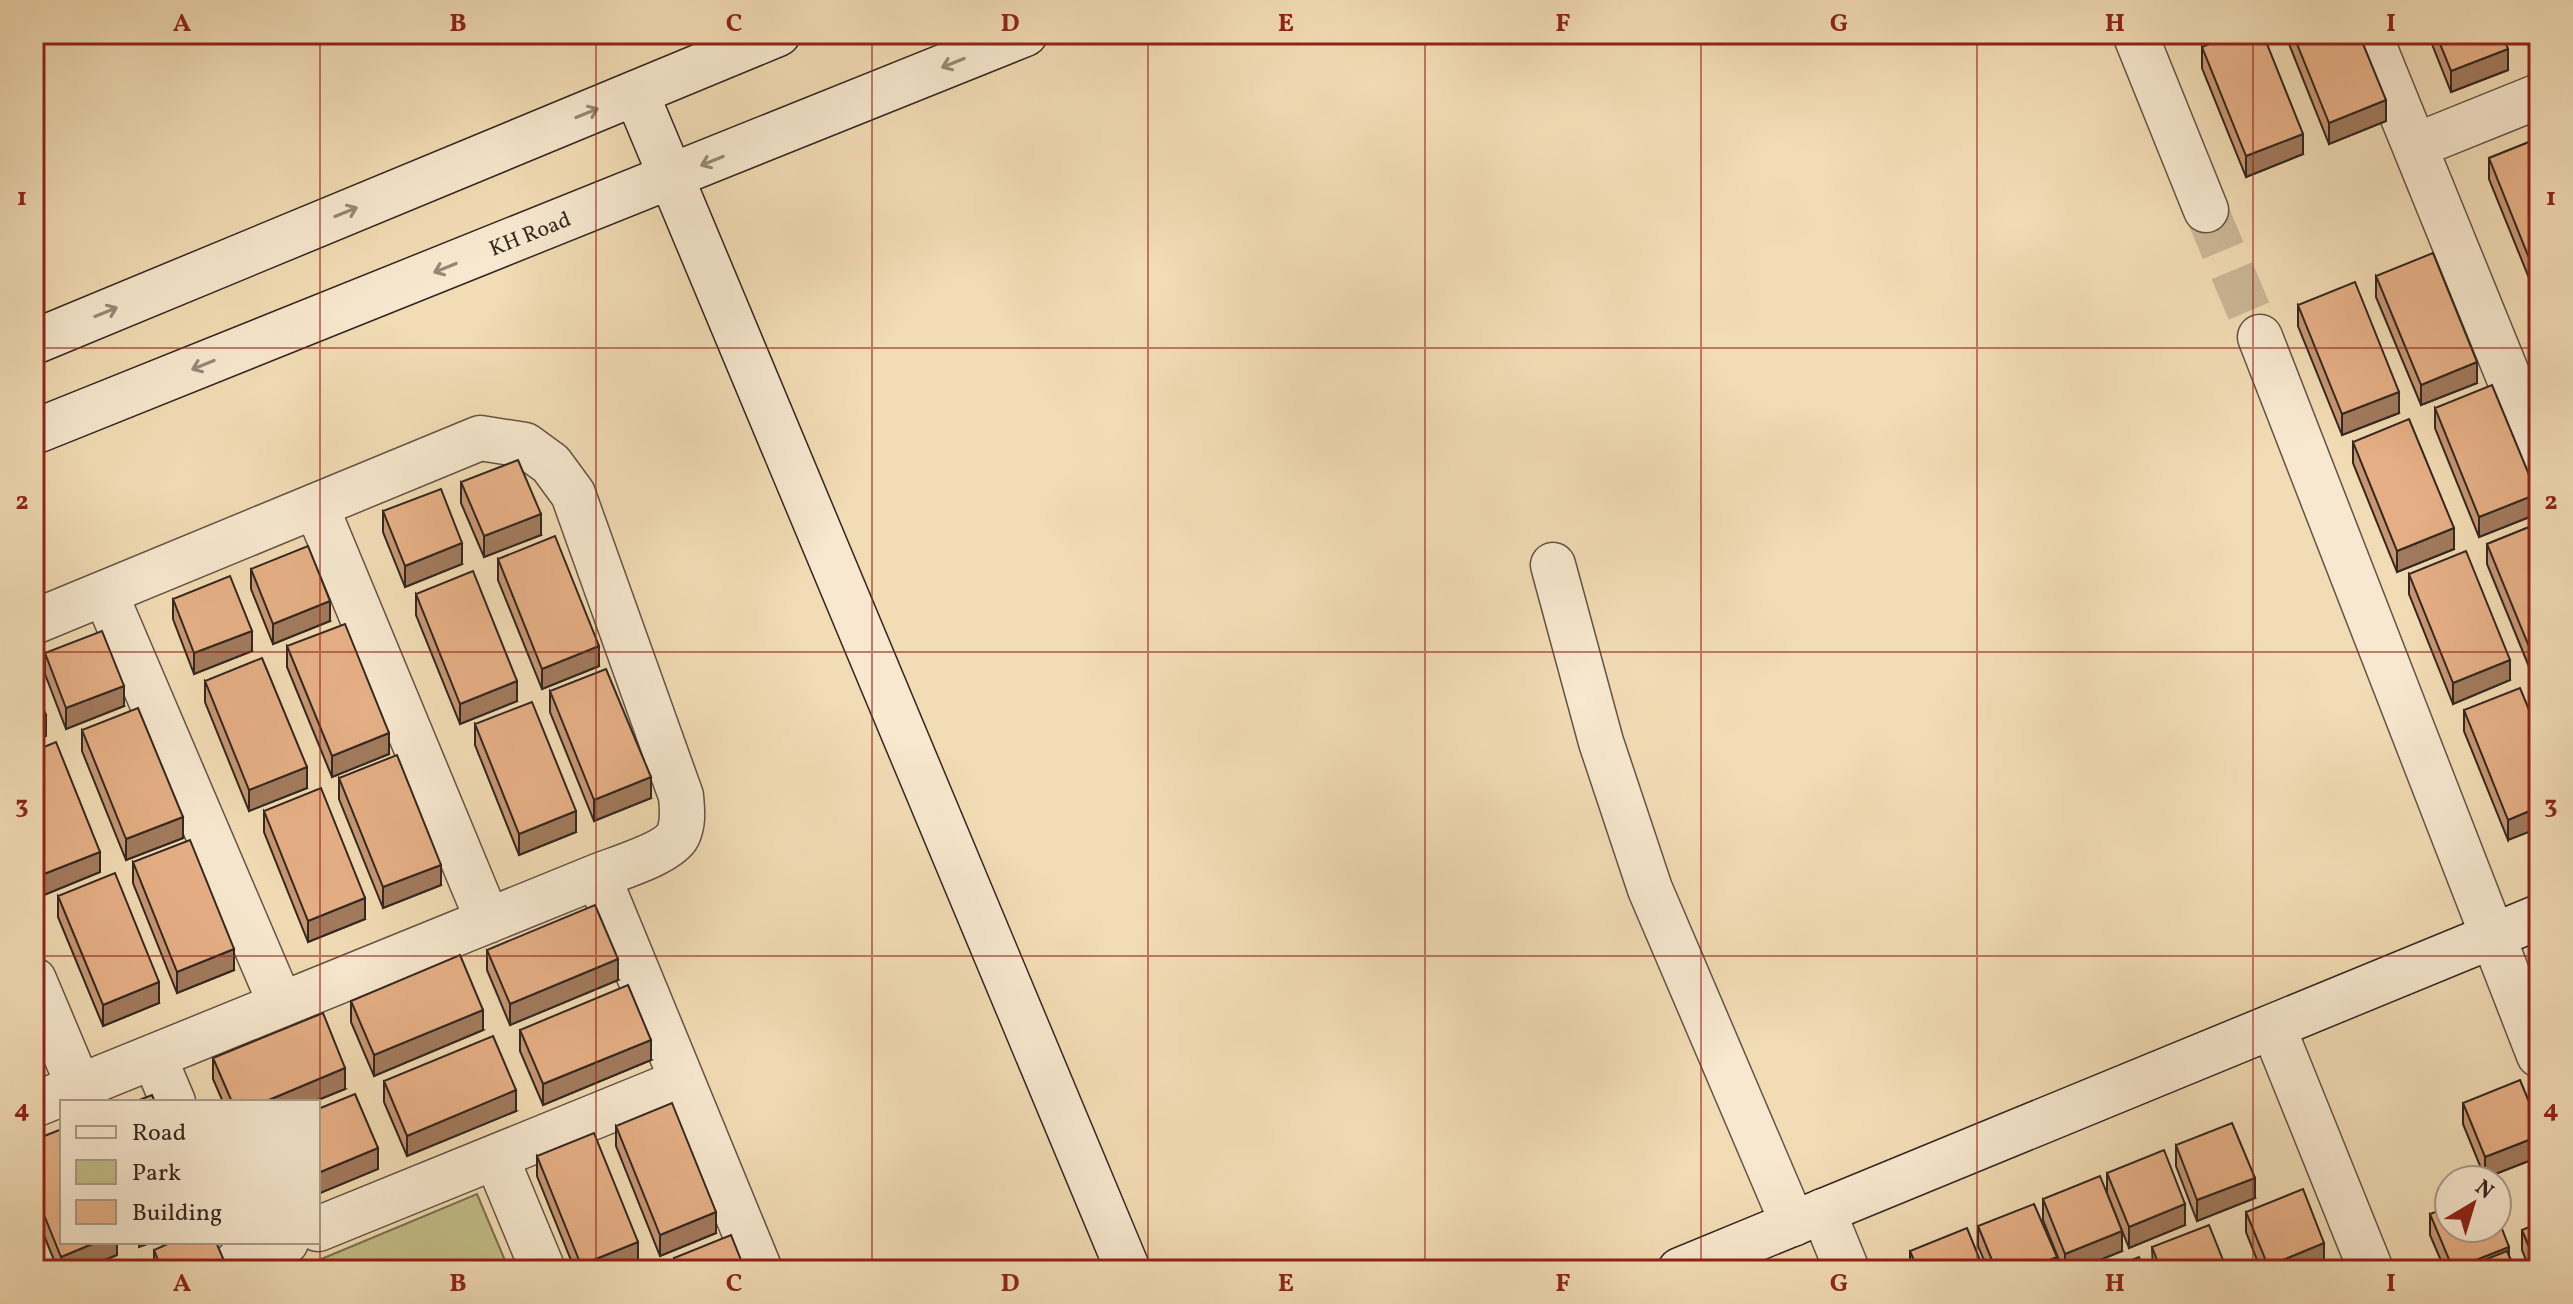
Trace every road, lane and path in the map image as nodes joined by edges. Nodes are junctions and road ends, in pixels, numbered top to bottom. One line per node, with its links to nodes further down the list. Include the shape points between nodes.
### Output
1 (778, 34): 5 (street)
2 (1025, 34): 8 (street, KH Road, one-way to 8)
3 (2135, 34): 9 (street)
4 (2369, 34): 7 (street)
5 (636, 93): 8 (street); 11 (street, one-way to 5)
6 (2539, 96): 7 (street)
7 (2415, 146): 13 (street)
8 (673, 177): 12 (street, KH Road, one-way to 12); 39 (street)
9 (2206, 210)
10 (2260, 337): 21 (street)
11 (34, 342)
12 (34, 432)
13 (2539, 452)
14 (316, 506): 16 (street); 18 (street, via 480,438 525,445 551,464 573,494 681,796 683,819 677,838); 20 (street)
15 (1553, 565): 32 (street, via 1601,742 1650,889)
16 (105, 593): 17 (street); 23 (street)
17 (34, 622)
18 (598, 876): 20 (street); 27 (street)
19 (2539, 917): 21 (street)
20 (488, 921): 23 (street)
21 (2492, 936): 24 (street); 25 (street)
22 (34, 980): 28 (street)
23 (281, 1005): 26 (street)
24 (2273, 1027): 32 (street); 36 (street)
25 (2539, 1055)
26 (154, 1057): 28 (street); 29 (street)
27 (682, 1081): 31 (street); 38 (street)
28 (79, 1087): 30 (street)
29 (172, 1100)
30 (34, 1105)
31 (496, 1157): 33 (street); 37 (street)
32 (1808, 1217): 40 (street); 41 (street)
33 (320, 1228)
34 (280, 1244): 35 (street)
35 (237, 1258)
36 (2367, 1269)
37 (543, 1270)
38 (760, 1270)
39 (1128, 1270)
40 (1680, 1270)
41 (1847, 1270)

